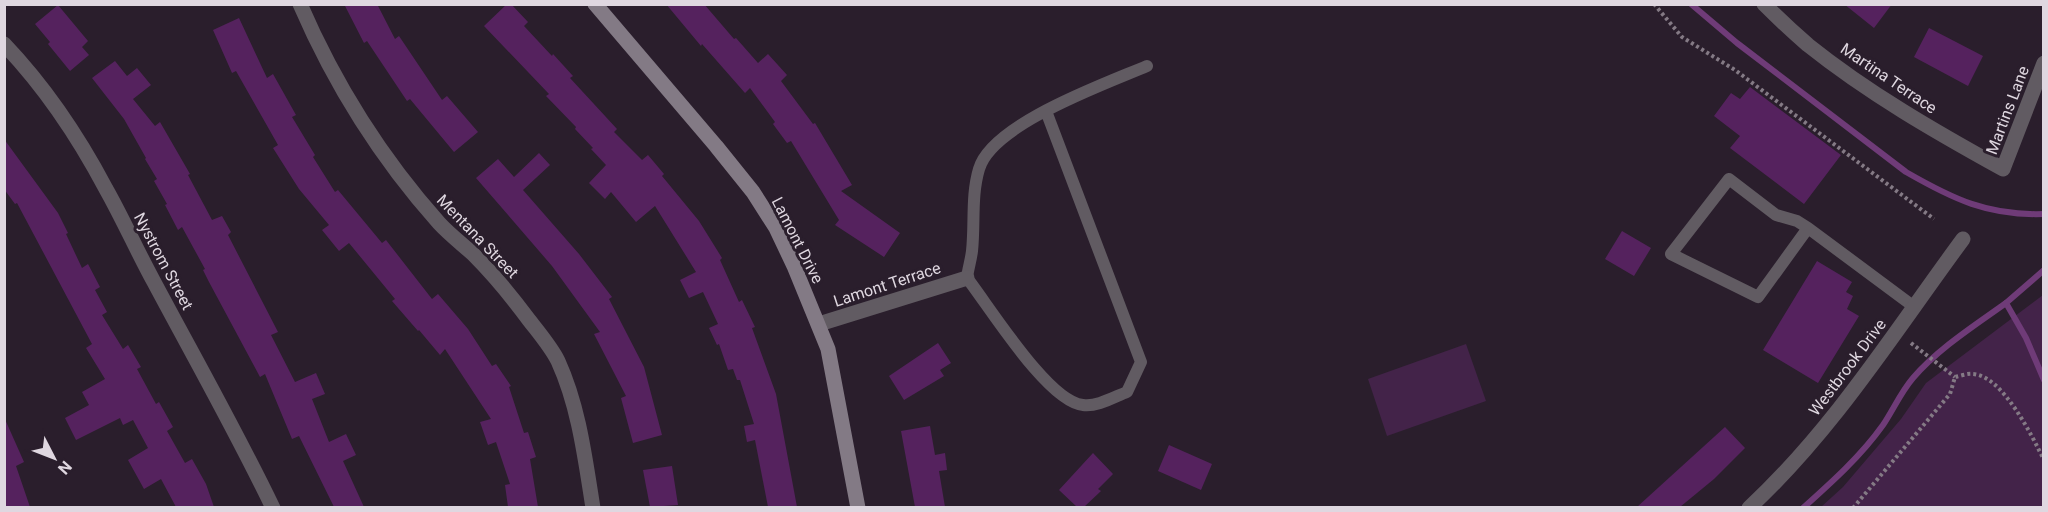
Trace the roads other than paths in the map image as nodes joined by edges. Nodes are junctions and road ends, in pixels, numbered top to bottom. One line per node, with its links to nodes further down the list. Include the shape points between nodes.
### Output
1 (300, 4): 15 (street, Mentana Street, via 374,141 405,184 496,278 557,360 580,432)
2 (595, 4): 13 (street, Lamont Drive, via 753,192 776,228)
3 (1764, 4): 8 (street, Martina Terrace, via 1808,44 1882,98)
4 (4, 44): 14 (street, Nystrom Street, via 42,87 78,139)
5 (2043, 63): 8 (street, Martins Lane)
6 (1147, 66): 7 (lane)
7 (1046, 111): 11 (lane, via 1003,136 986,154 974,193); 11 (lane, via 1141,362 1127,392 1095,404 1082,405 1065,398 1029,362)
8 (2004, 169)
9 (1808, 228): 9 (lane, via 1797,220 1776,215 1729,179 1671,254 1758,297); 12 (lane)
10 (1963, 239): 12 (street, Westbrook Drive)
11 (967, 278): 13 (street, Lamont Terrace)
12 (1913, 306): 17 (street, Westbrook Drive, via 1818,436)
13 (819, 324): 16 (street, Lamont Drive, via 832,368)
14 (273, 507)
15 (592, 507)
16 (858, 507)
17 (1749, 507)

